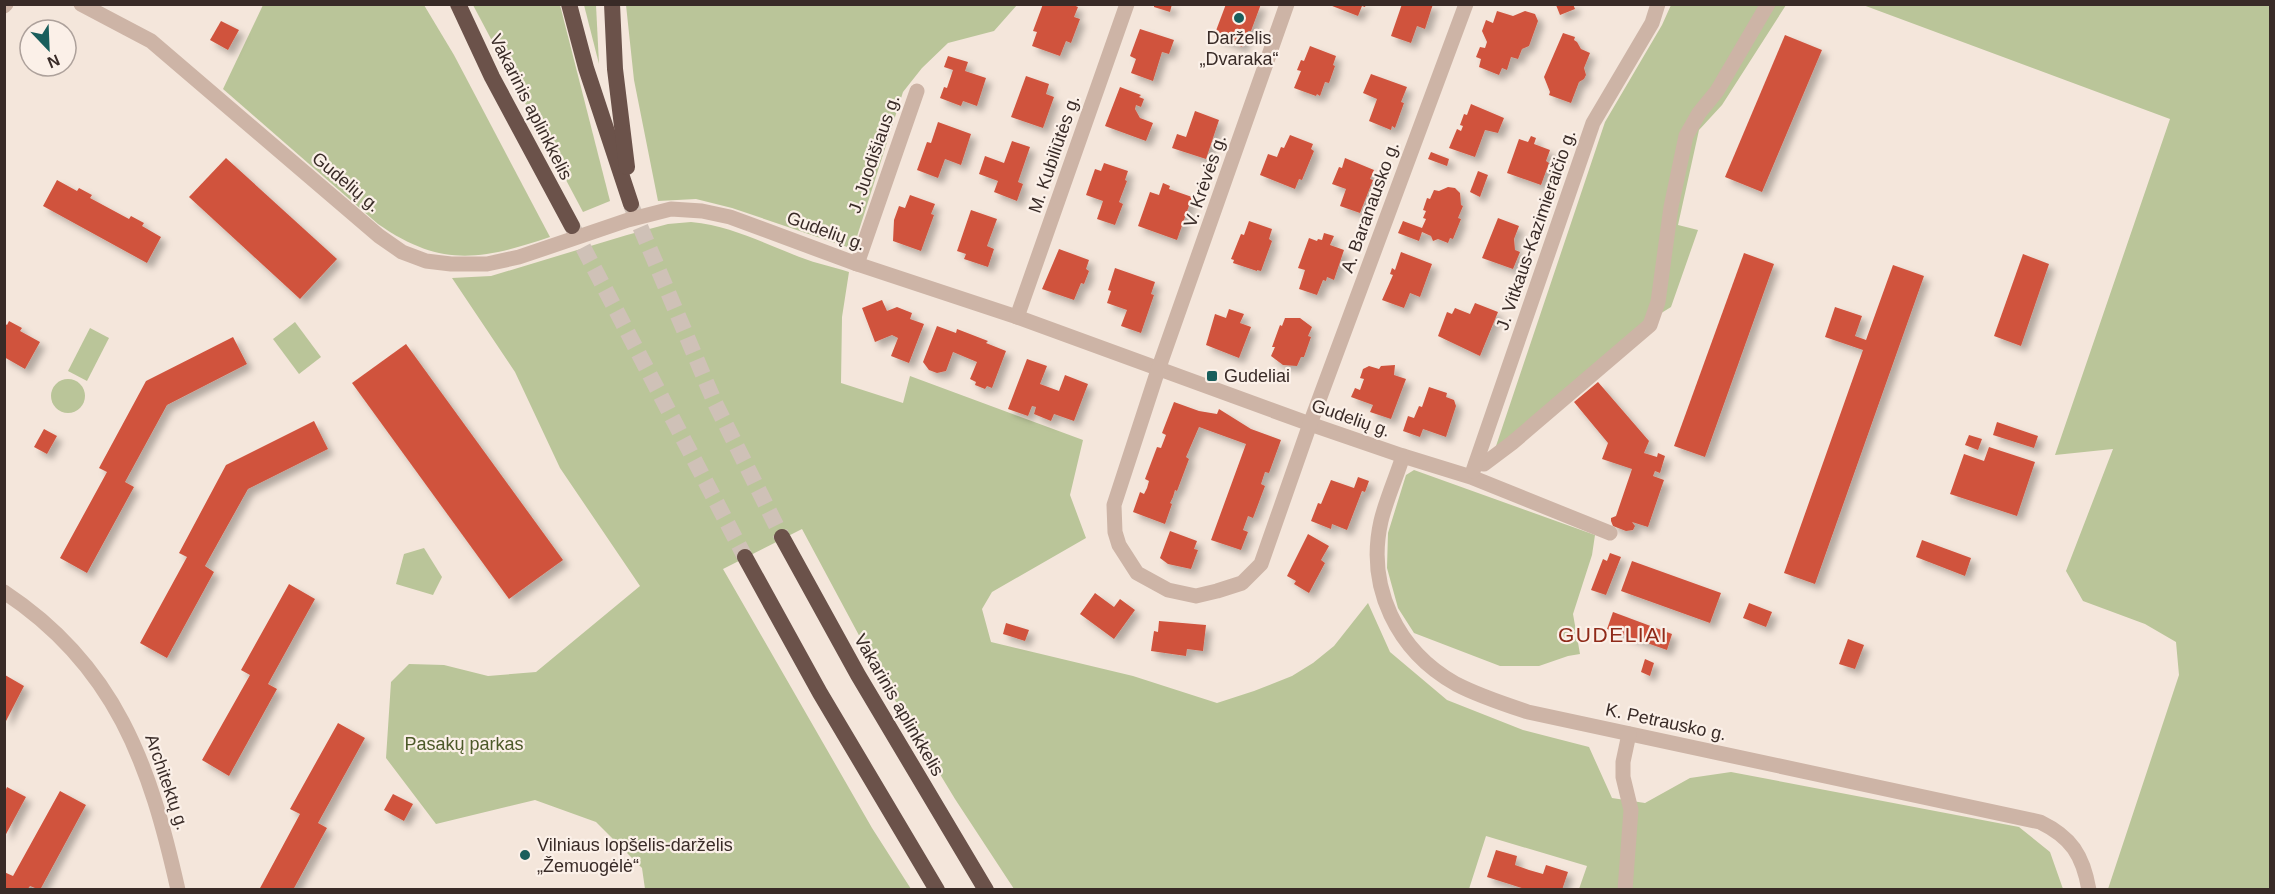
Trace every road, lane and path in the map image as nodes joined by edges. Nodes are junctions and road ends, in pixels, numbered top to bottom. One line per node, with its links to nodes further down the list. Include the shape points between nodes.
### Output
1 (81, 4): 14 (street, Gudelių g., via 151,41 379,236 402,252 426,261 487,264 671,209 702,210 730,217)
2 (445, 4): 11 (highway)
3 (458, 4): 11 (highway, Vakarinis aplinkkelis)
4 (569, 4): 5 (highway, via 631,204 615,69)
5 (612, 4)
6 (1127, 4): 15 (street, M. Kubiliūtės g.)
7 (1287, 4): 16 (street, V. Krėvės g.)
8 (1466, 4): 17 (street, A. Baranausko g.)
9 (1658, 4): 19 (street, J. Vitkaus-Kazimieraičio g., via 1652,23 1593,123)
10 (1768, 4): 19 (street, via 1686,136 1658,302 1650,325 1512,443)
11 (492, 77): 13 (highway, Vakarinis aplinkkelis)
12 (916, 91): 14 (street, J. Juodišiaus g.)
13 (572, 226)
14 (857, 264): 15 (street, Gudelių g.)
15 (1017, 317): 16 (street, Gudelių g.)
16 (1158, 370): 17 (street, Gudelių g.); 17 (street, V. Krėvės g., via 1113,518 1119,545 1137,573 1168,590 1196,596 1217,591 1242,583 1261,564)
17 (1310, 424): 18 (street, Gudelių g.)
18 (1403, 456): 19 (street, Gudelių g.); 24 (street, K. Petrausko g., via 1381,522 1377,557 1386,608 1404,639 1419,656 1455,683 1486,697 1528,712)
19 (1473, 470): 20 (street, Gudelių g.)
20 (1610, 533)
21 (782, 537): 27 (highway, Vakarinis aplinkkelis, via 858,675)
22 (745, 557): 26 (highway)
23 (4, 592): 25 (street, Architektų g., via 38,617 75,654 120,715 147,776)
24 (1629, 734): 28 (street, via 1623,762 1631,810); 29 (street, K. Petrausko g., via 2040,822 2058,831 2074,849 2084,868)
25 (178, 890)
26 (937, 890)
27 (986, 890)
28 (1625, 890)
29 (2088, 890)

